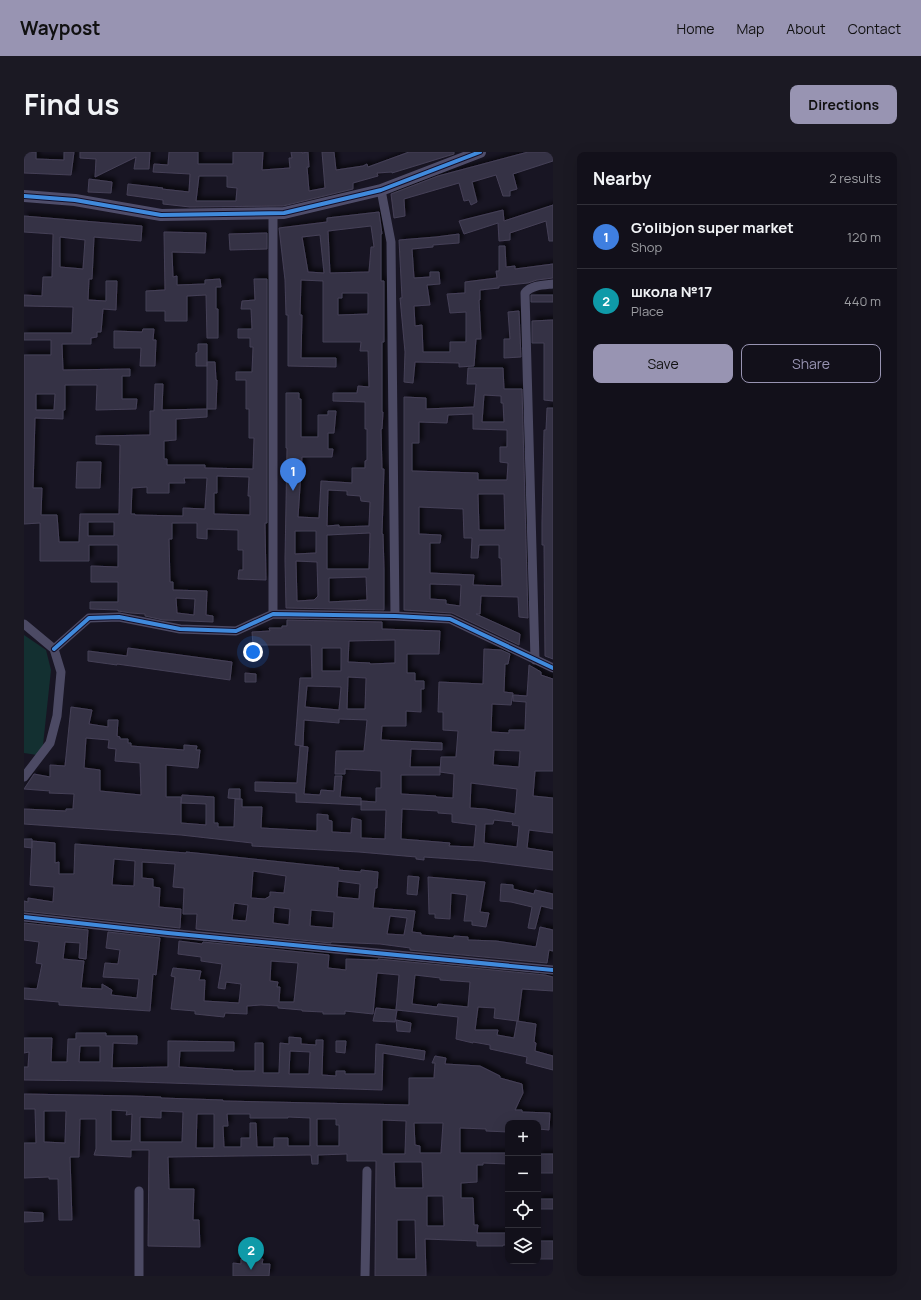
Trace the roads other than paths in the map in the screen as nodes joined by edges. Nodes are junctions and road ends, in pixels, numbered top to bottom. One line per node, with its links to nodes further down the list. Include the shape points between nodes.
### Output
1 (480, 152): 2 (street)
2 (381, 190): 4 (street); 7 (street, via 391,242)
3 (24, 196): 4 (street, via 75,200 161,215)
4 (273, 214): 6 (street)
5 (553, 284): 10 (street, via 528,289 525,293)
6 (273, 614): 7 (street); 9 (street, via 236,631 180,629 120,617 89,618)
7 (395, 616): 10 (street, via 450,619)
8 (24, 624): 9 (street)
9 (54, 649): 12 (street, via 60,672 57,716 50,743)
10 (535, 660): 11 (street)
11 (553, 668)
12 (24, 776)
13 (24, 918): 14 (street)
14 (553, 970)
15 (367, 1171): 18 (street)
16 (139, 1191): 17 (street)
17 (139, 1276)
18 (365, 1276)

